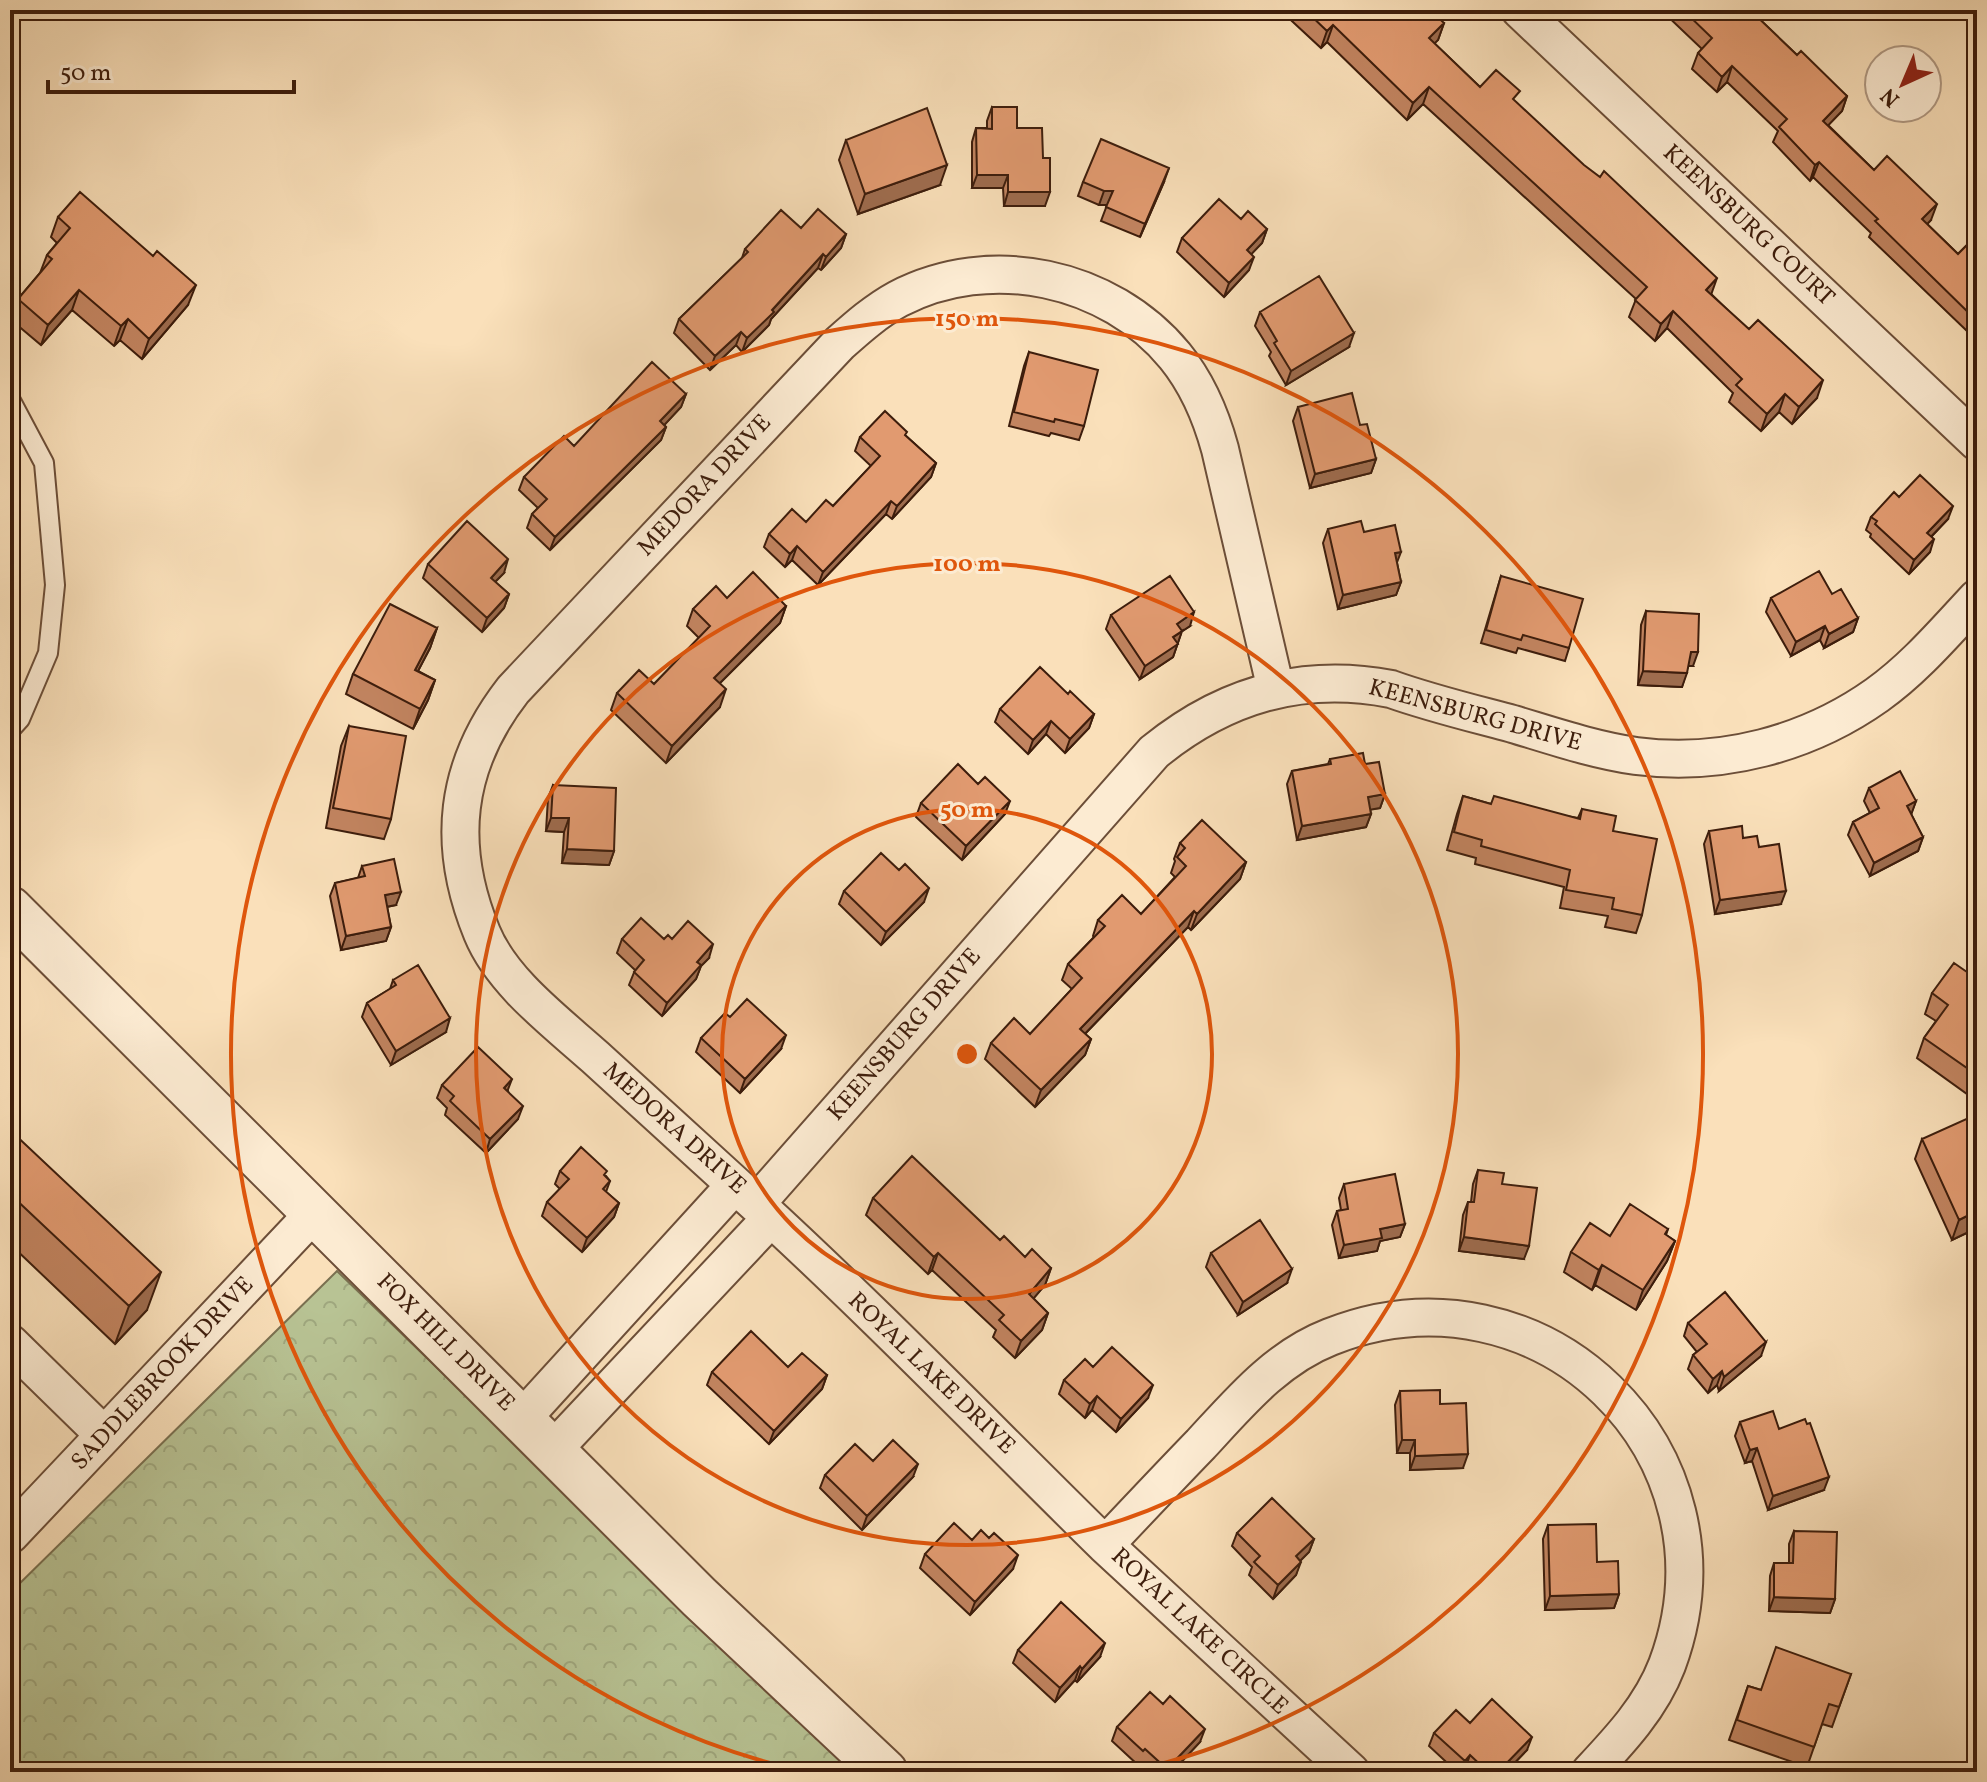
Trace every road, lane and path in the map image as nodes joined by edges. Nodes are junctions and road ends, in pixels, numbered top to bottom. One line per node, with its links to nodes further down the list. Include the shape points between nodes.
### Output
1 (1520, 10): 3 (street, KEENSBURG COURT)
2 (10, 399): 6 (lane, via 44,463 55,585 48,653 20,719)
3 (1977, 442)
4 (1977, 598): 5 (street, KEENSBURG DRIVE, via 1904,673 1854,710 1784,742 1709,757 1604,750 1365,684)
5 (1276, 690): 8 (street, KEENSBURG DRIVE, via 1209,713 1154,752); 8 (street, MEDORA DRIVE, via 1212,420 1192,379 1141,323 1076,286 1047,278 987,274 942,282 899,299 840,343 513,690 483,736 461,804 461,858 468,898 483,936 507,973)
6 (10, 730)
7 (10, 909): 9 (street, FOX HILL DRIVE)
8 (754, 1202): 11 (street, KEENSBURG DRIVE); 13 (street, KEENSBURG DRIVE); 15 (street, ROYAL LAKE DRIVE)
9 (315, 1212): 11 (street, FOX HILL DRIVE); 12 (street, SADDLEBROOK DRIVE)
10 (10, 1343): 12 (street)
11 (521, 1420): 13 (street, FOX HILL DRIVE)
12 (104, 1435): 14 (street, SADDLEBROOK DRIVE)
13 (552, 1451): 16 (street, FOX HILL DRIVE)
14 (10, 1535)
15 (1105, 1545): 17 (street, ROYAL LAKE CIRCLE); 18 (street, ROYAL LAKE CIRCLE, via 1263,1379 1329,1337 1420,1316 1481,1322 1539,1340 1590,1374 1623,1405 1663,1470 1681,1528 1683,1589 1667,1663 1638,1717)
16 (885, 1772)
17 (1351, 1772)
18 (1590, 1772)

